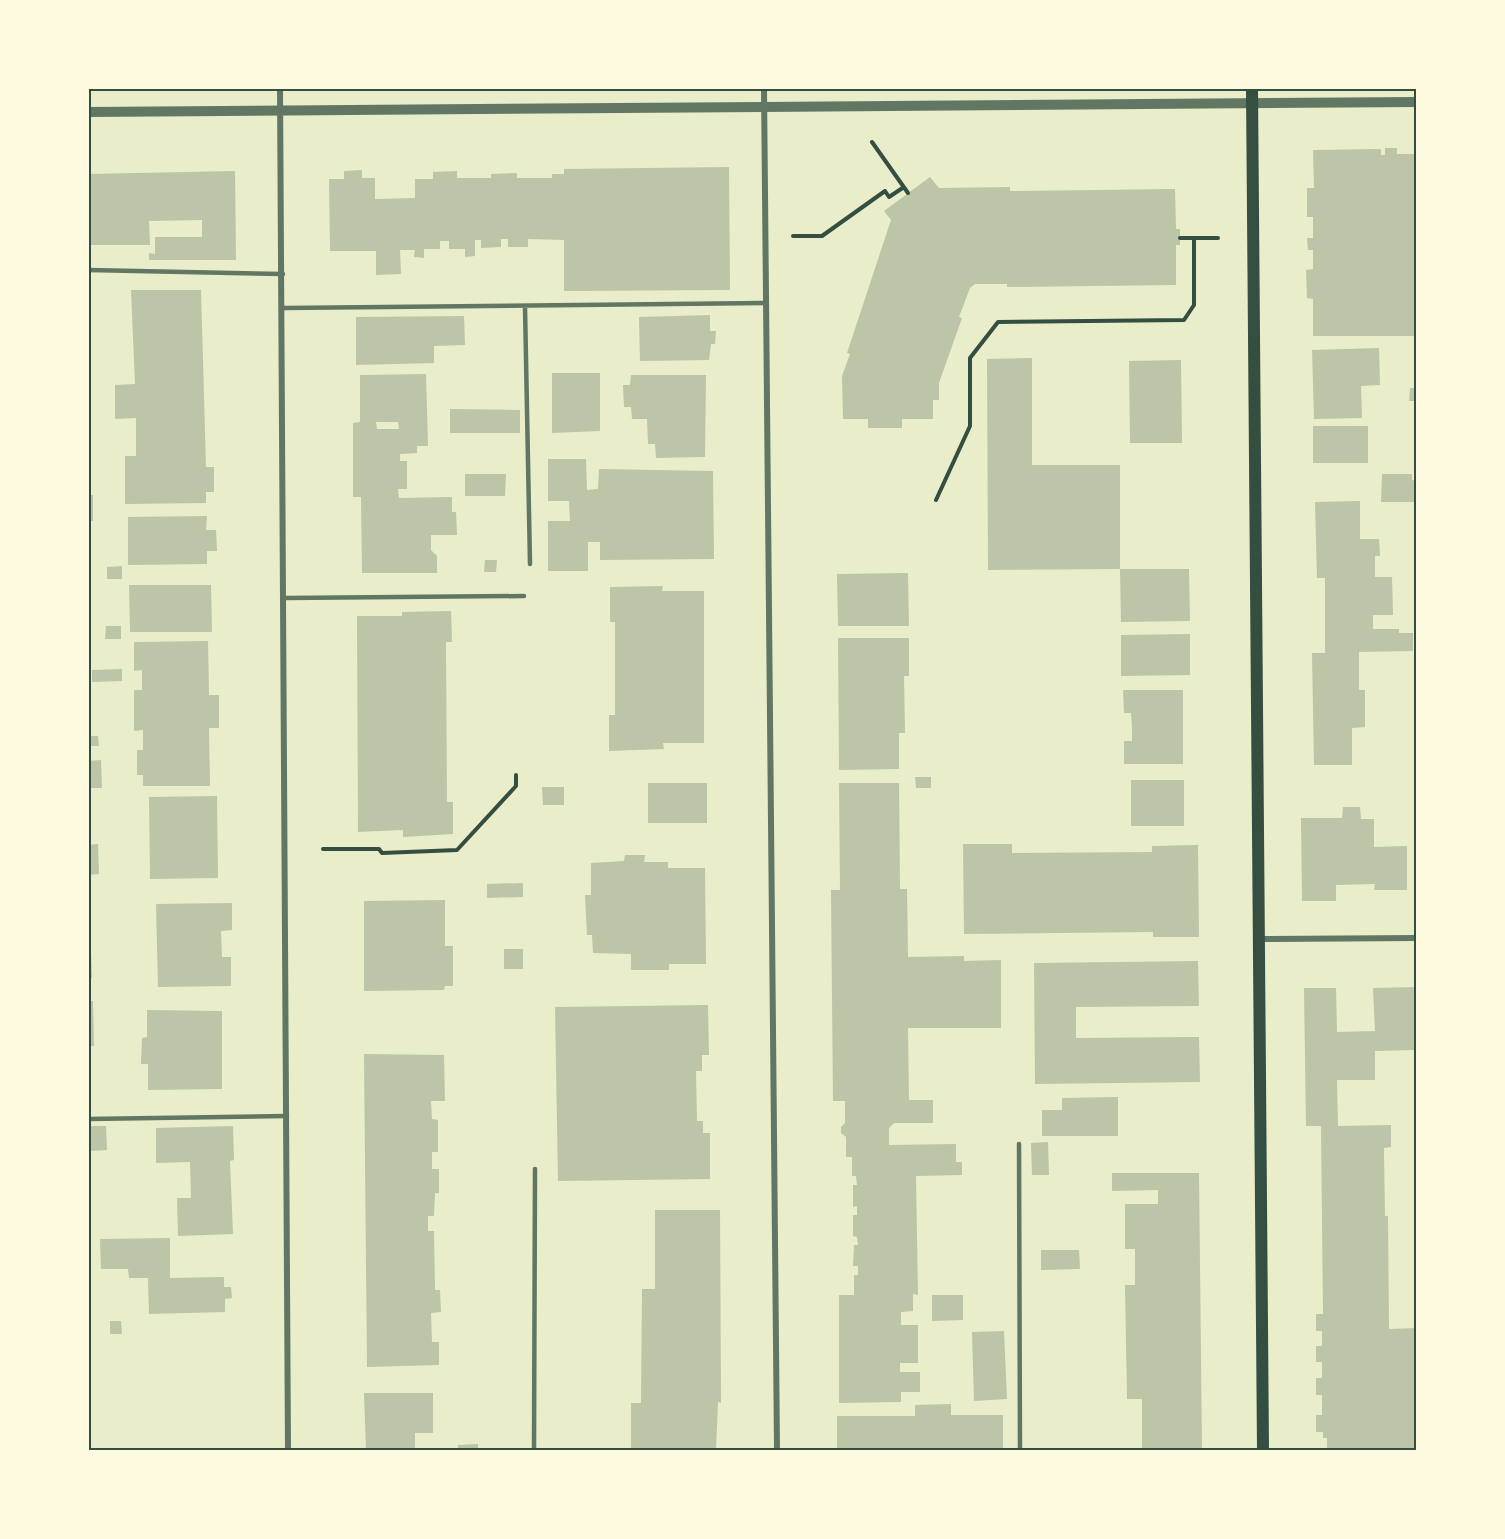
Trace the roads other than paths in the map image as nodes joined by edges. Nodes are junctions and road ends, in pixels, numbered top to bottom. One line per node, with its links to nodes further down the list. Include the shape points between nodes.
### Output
1 (280, 88): 7 (street)
2 (764, 88): 6 (street)
3 (1252, 88): 4 (main road)
4 (1251, 102): 5 (street); 6 (street); 18 (main road)
5 (1416, 102)
6 (764, 109): 7 (street); 11 (street)
7 (281, 111): 8 (street); 10 (street)
8 (88, 112)
9 (88, 270): 10 (lane)
10 (283, 274): 13 (street)
11 (766, 303): 12 (lane); 25 (street)
12 (525, 307): 13 (lane); 14 (lane)
13 (284, 308): 16 (street)
14 (530, 564)
15 (524, 596): 16 (lane)
16 (285, 597): 19 (street)
17 (1416, 938): 18 (street)
18 (1259, 939): 27 (main road)
19 (287, 1116): 20 (lane); 23 (street)
20 (88, 1119)
21 (1019, 1144): 26 (lane)
22 (535, 1169): 24 (lane)
23 (288, 1450)
24 (534, 1450)
25 (777, 1450)
26 (1020, 1450)
27 (1263, 1450)

